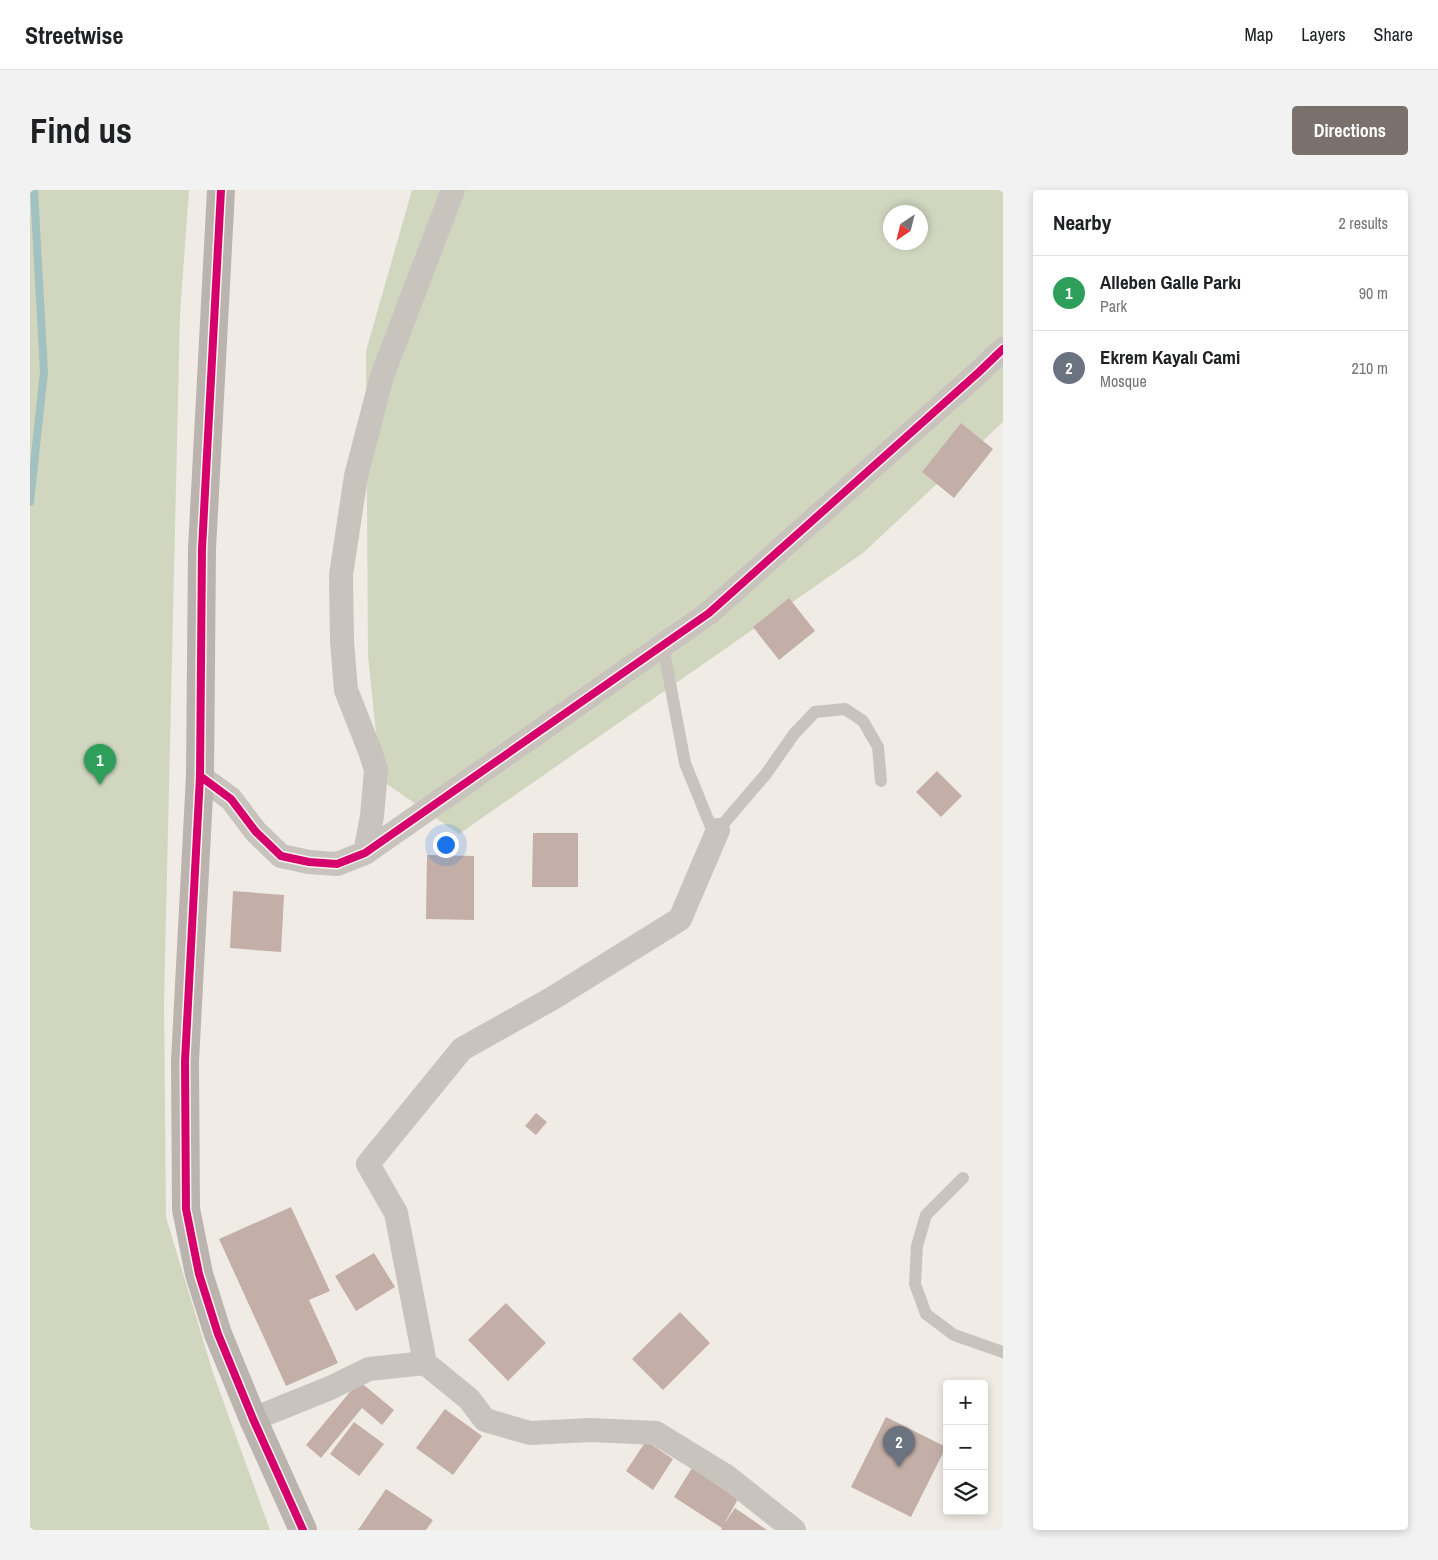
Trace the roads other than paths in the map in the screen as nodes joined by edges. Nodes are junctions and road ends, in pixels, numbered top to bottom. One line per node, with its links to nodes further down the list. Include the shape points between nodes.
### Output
1 (221, 190): 5 (street, via 202,548)
2 (453, 190): 8 (street, via 382,376 356,476 341,575 346,690 376,770)
3 (1003, 348): 4 (street, via 709,613)
4 (663, 646): 7 (lane, via 685,764); 8 (street)
5 (200, 776): 8 (street, via 230,799 256,832 281,856 337,864); 12 (street, via 185,1061 186,1210 198,1274 218,1334)
6 (881, 781): 7 (lane, via 878,746 863,720 845,709 815,712)
7 (716, 834): 11 (street, via 680,919 462,1050 368,1164 396,1213)
8 (365, 853)
9 (963, 1178): 10 (lane, via 926,1215 917,1246 915,1284 926,1314 954,1335)
10 (1003, 1352)
11 (425, 1363): 12 (street, via 369,1369); 14 (street, via 469,1399 485,1420 530,1434 591,1430 656,1433 726,1476)
12 (253, 1419): 13 (street)
13 (303, 1530)
14 (794, 1530)

